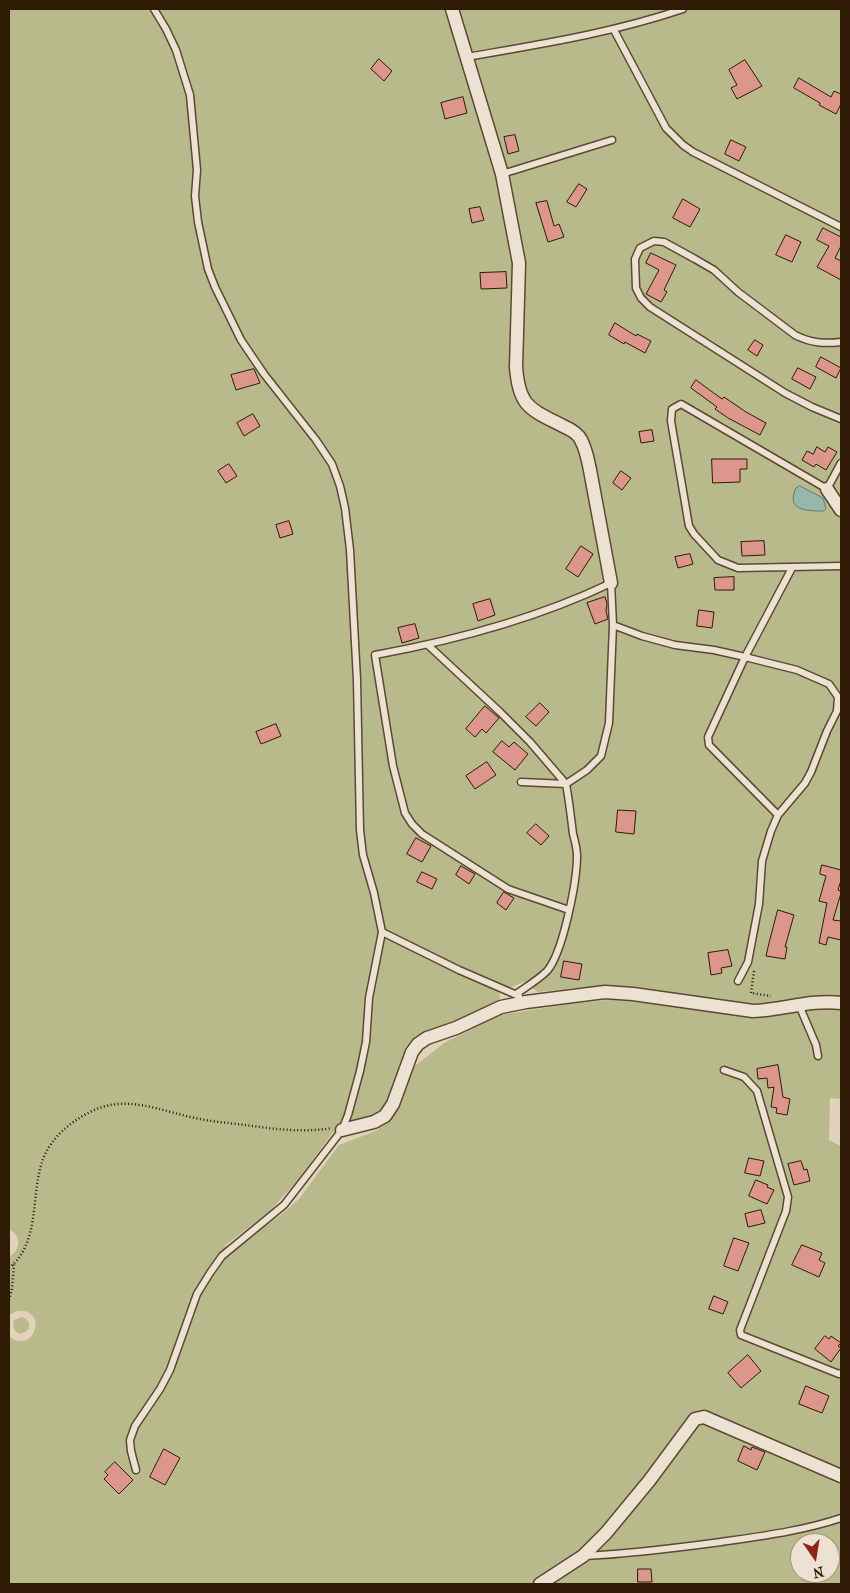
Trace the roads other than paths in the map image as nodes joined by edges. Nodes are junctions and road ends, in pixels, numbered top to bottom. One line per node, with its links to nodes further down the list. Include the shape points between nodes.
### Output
1 (154, 9): 24 (lane, via 176,50 190,95 198,222 215,287 241,340 325,453 340,486 350,550 360,830)
2 (452, 9): 5 (street)
3 (683, 9): 4 (lane)
4 (614, 30): 5 (lane); 8 (lane, via 666,128 683,145)
5 (467, 57): 7 (street)
6 (612, 140): 7 (lane)
7 (502, 174): 16 (street, via 519,263 518,384 523,399 536,412 581,438)
8 (841, 227)
9 (841, 344): 10 (lane, via 822,344 795,335 714,270 664,242 654,241 640,248 635,259 636,288 650,308 785,394)
10 (841, 419)
11 (841, 463): 12 (lane)
12 (827, 489): 13 (street); 15 (lane, via 681,404 672,409 672,431 689,526 694,534 718,560 738,568)
13 (841, 510)
14 (841, 566): 15 (lane)
15 (792, 568): 19 (lane)
16 (611, 583): 17 (lane); 18 (lane, via 577,599 492,629)
17 (613, 625): 19 (lane, via 642,636); 21 (lane, via 609,723 601,756)
18 (429, 646): 21 (lane, via 530,742); 23 (lane, via 376,655 393,766 405,814 422,834 508,889)
19 (745, 658): 22 (lane, via 708,736 709,745); 22 (lane, via 797,670 829,684 838,697 838,711 812,772)
20 (521, 782): 21 (lane)
21 (566, 784): 23 (lane, via 577,856)
22 (778, 815): 25 (lane, via 762,862 759,904 748,962)
23 (569, 910): 26 (lane, via 552,964)
24 (382, 932): 26 (lane); 31 (lane, via 369,998 366,1042)
25 (738, 981)
26 (521, 998): 28 (street, via 605,992 753,1012); 31 (street, via 418,1044 385,1116 374,1122)
27 (841, 1003): 28 (street, via 826,1001)
28 (796, 1005): 29 (lane, via 816,1045)
29 (818, 1056)
30 (724, 1070): 32 (lane, via 744,1077 757,1091 788,1197 786,1211 740,1330 742,1335)
31 (343, 1128): 33 (lane, via 284,1205 222,1256 197,1294 170,1370 135,1426 130,1440)
32 (841, 1373)
33 (136, 1470)
34 (841, 1476): 36 (street, via 704,1417 694,1419 649,1482)
35 (841, 1518): 36 (lane, via 772,1535)
36 (583, 1556): 37 (street)
37 (540, 1584)

